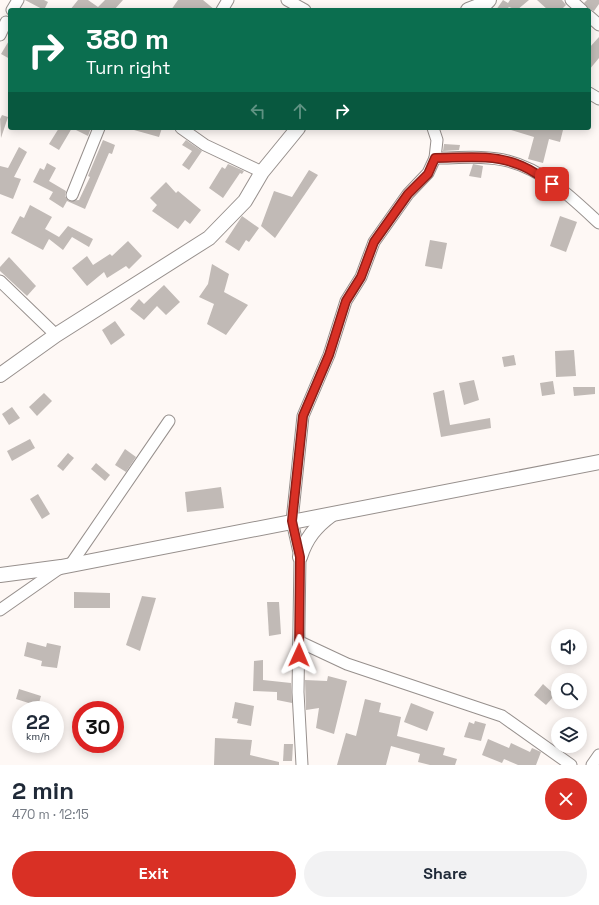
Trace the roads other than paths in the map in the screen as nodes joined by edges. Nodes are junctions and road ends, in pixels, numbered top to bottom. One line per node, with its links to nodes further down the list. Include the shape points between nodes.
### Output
1 (287, 0): 4 (street)
2 (571, 0): 6 (street)
3 (486, 4): 5 (street)
4 (301, 8)
5 (474, 8)
6 (580, 8)
7 (591, 18): 9 (street)
8 (6, 19): 10 (street)
9 (599, 25)
10 (0, 35)
11 (98, 130): 17 (street)
12 (184, 130): 16 (street, via 205,145)
13 (296, 130): 16 (street)
14 (434, 130): 15 (street)
15 (435, 158): 18 (street, via 488,158 518,164 564,190); 25 (street, via 428,174 408,194 377,236 361,277 346,301 329,355 303,416)
16 (262, 172): 20 (street, via 245,201 209,238)
17 (72, 195)
18 (599, 223)
19 (0, 281): 20 (street)
20 (56, 335): 21 (street)
21 (0, 375)
22 (170, 421): 27 (street)
23 (599, 462): 24 (street)
24 (334, 513): 25 (street); 26 (street, via 314,530 305,542)
25 (292, 521): 26 (street); 27 (street)
26 (300, 557): 30 (street)
27 (66, 566): 28 (street); 29 (street)
28 (0, 575)
29 (0, 610)
30 (300, 642): 32 (street, via 298,692); 33 (street, via 347,664 502,716)
31 (599, 755): 34 (street)
32 (302, 765)
33 (571, 765)
34 (592, 765)

